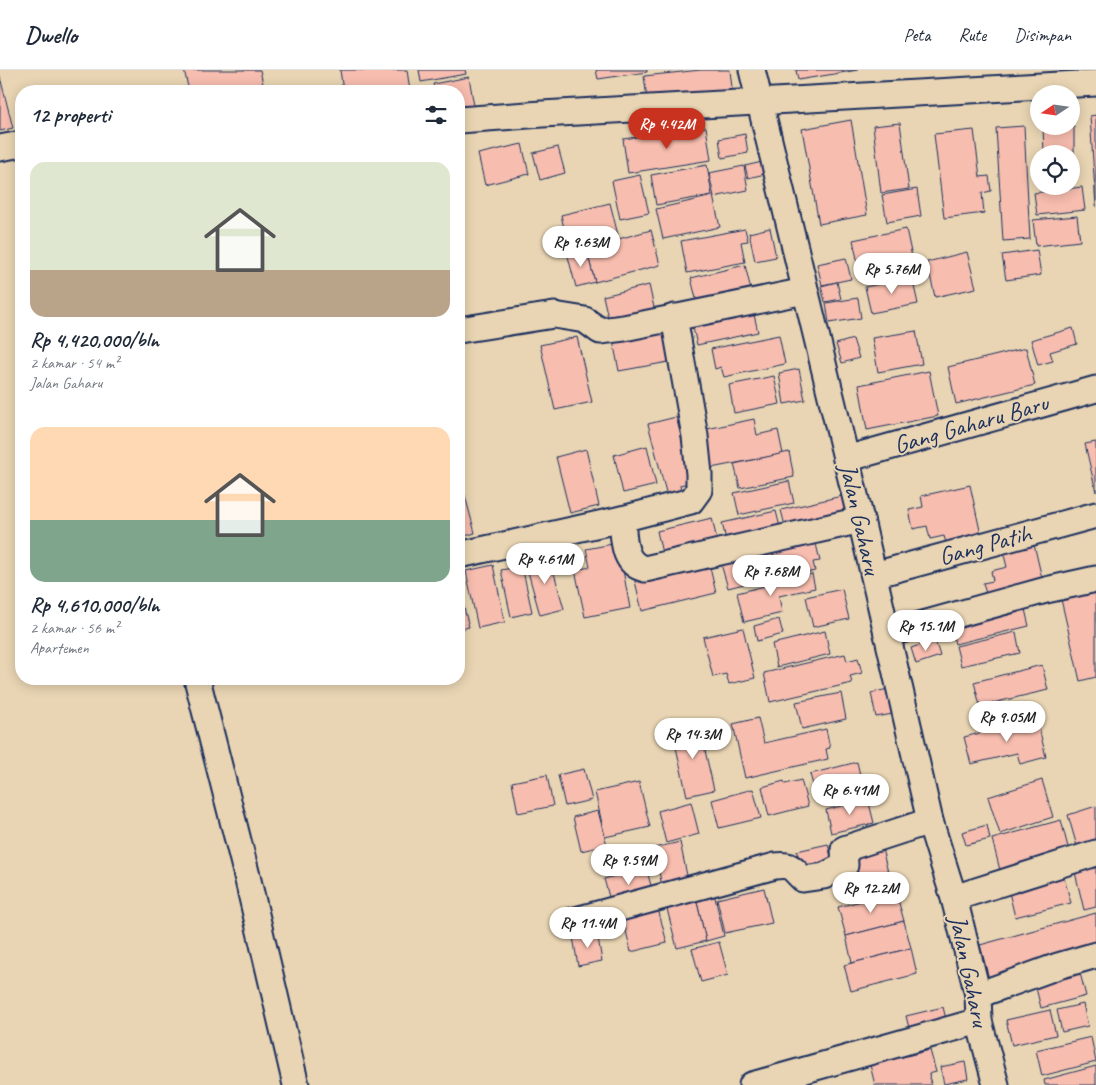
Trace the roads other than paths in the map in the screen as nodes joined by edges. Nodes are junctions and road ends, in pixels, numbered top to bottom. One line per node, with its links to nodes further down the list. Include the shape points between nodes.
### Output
1 (752, 70): 3 (street, Jalan Gaharu)
2 (1096, 83): 3 (street)
3 (760, 102): 4 (street); 7 (street, Jalan Gaharu)
4 (465, 120)
5 (15, 145): 6 (street)
6 (0, 148)
7 (806, 291): 8 (street); 11 (street, Jalan Gaharu)
8 (674, 317): 9 (street, via 600,331 585,320 554,315); 13 (street, via 695,436 699,490 691,501)
9 (465, 329)
10 (1096, 389): 11 (street, Gang Gaharu Baru)
11 (846, 459): 14 (street, Jalan Gaharu)
12 (1096, 515): 16 (street, Gang Patih)
13 (622, 519): 14 (street, via 626,554 638,568 645,569); 15 (street)
14 (861, 520): 16 (street, Jalan Gaharu)
15 (465, 555)
16 (874, 575): 18 (street, Jalan Gaharu)
17 (1096, 579): 18 (street)
18 (887, 634): 20 (street, Jalan Gaharu)
19 (199, 685): 27 (street)
20 (930, 821): 22 (street, Jalan Gaharu); 23 (street, via 844,849 845,865 824,876 803,879 793,867 774,866)
21 (1096, 853): 22 (street)
22 (954, 898): 25 (street, Jalan Gaharu)
23 (572, 921)
24 (1096, 955): 25 (street)
25 (978, 996): 26 (street, Jalan Gaharu)
26 (979, 1021): 28 (street); 29 (street, Jalan Gaharu)
27 (296, 1085)
28 (752, 1085)
29 (996, 1085)

